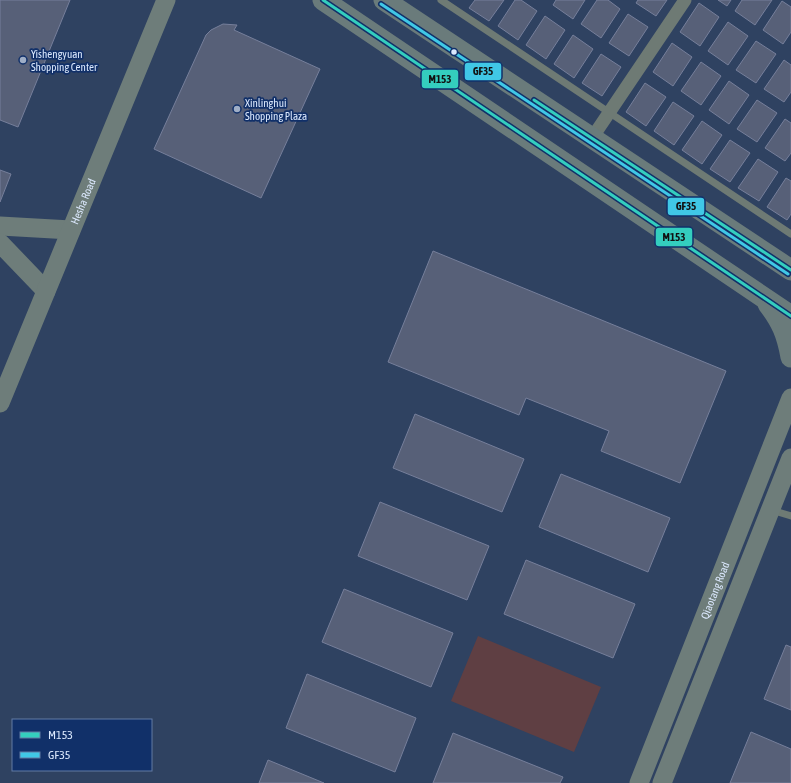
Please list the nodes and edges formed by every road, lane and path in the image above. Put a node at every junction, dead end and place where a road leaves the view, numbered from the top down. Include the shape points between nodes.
1 (166, 0) edge
2 (323, 0) edge
3 (384, 0) edge
4 (441, 0) edge
5 (685, 0) edge
6 (609, 113) junction
7 (592, 138) junction
8 (0, 226) edge
9 (71, 230) junction
10 (791, 234) edge
11 (0, 244) edge
12 (791, 270) edge
13 (46, 291) junction
14 (760, 294) junction
15 (791, 316) edge
16 (791, 357) edge
17 (791, 398) edge
18 (0, 403) edge
19 (791, 458) edge
20 (771, 510) junction
21 (791, 516) edge
22 (639, 783) edge
23 (662, 783) edge

1 - 9 street, Hesha Road
2 - 14 main road
3 - 7 main road
4 - 6 lane
5 - 6 street
6 - 7 street
6 - 10 lane
7 - 12 main road
8 - 9 street
9 - 13 street, Hesha Road
11 - 13 street
13 - 18 street, Hesha Road
14 - 15 main road
14 - 16 main road via 779,319
17 - 22 street, Qiaotang Road
19 - 20 street, Qiaotang Road
20 - 21 lane
20 - 23 street, Qiaotang Road

